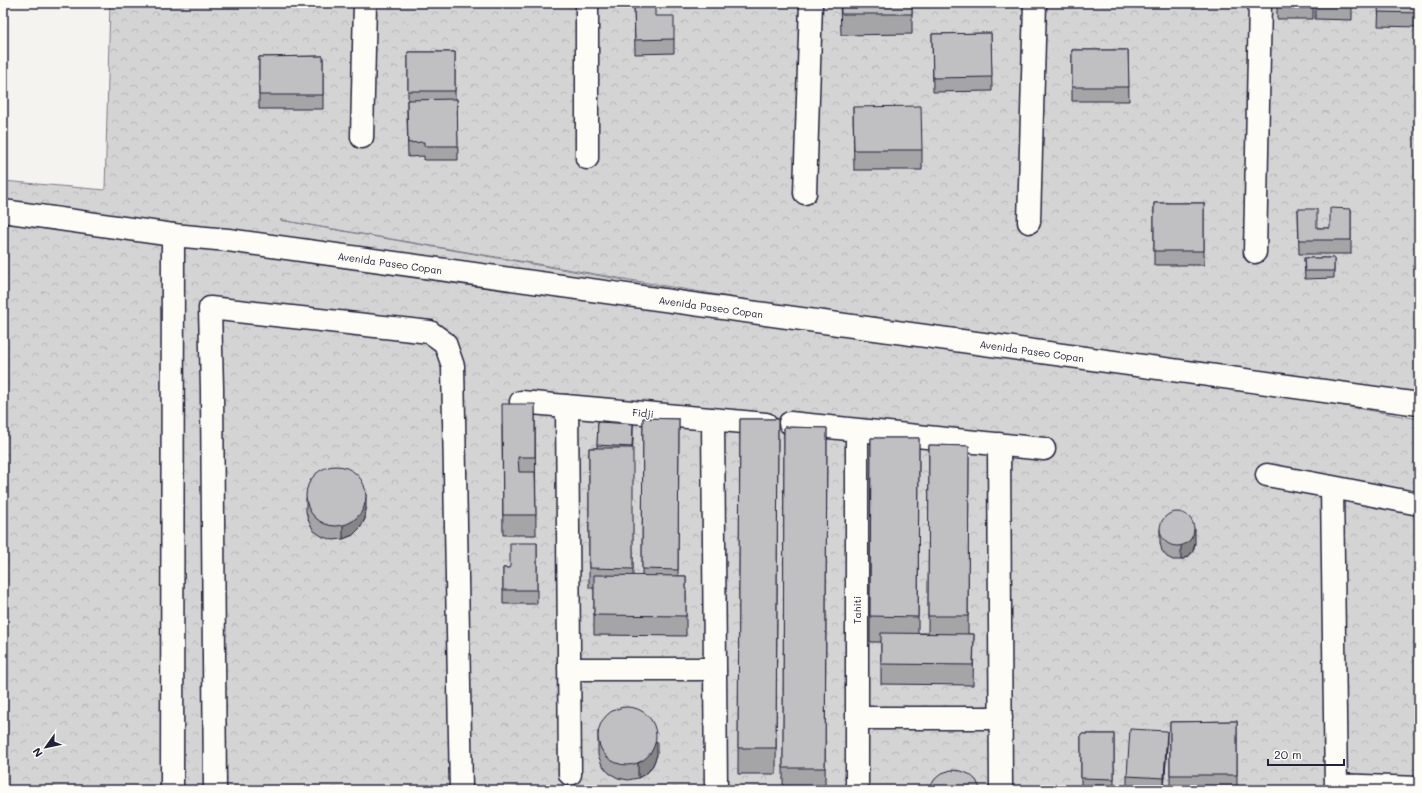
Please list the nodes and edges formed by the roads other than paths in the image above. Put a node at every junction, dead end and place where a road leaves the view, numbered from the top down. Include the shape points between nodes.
1 (365, 3) edge
2 (587, 3) edge
3 (811, 3) edge
4 (1035, 3) edge
5 (1260, 3) edge
6 (362, 138) dead end
7 (588, 158) dead end
8 (805, 193) dead end
9 (3, 211) edge
10 (1029, 222) dead end
11 (173, 235) junction
12 (1255, 252) dead end
13 (521, 402) edge
14 (1419, 404) edge
15 (567, 406) junction
16 (713, 418) junction
17 (790, 423) dead end
18 (766, 424) edge
19 (857, 431) junction
20 (999, 444) junction
21 (1044, 449) dead end
22 (1267, 475) dead end
23 (1332, 487) junction
24 (1419, 504) edge
25 (569, 669) junction
26 (715, 669) junction
27 (857, 718) junction
28 (1001, 718) junction
29 (570, 774) dead end
30 (1336, 787) edge
31 (1419, 788) edge
32 (172, 790) edge
33 (215, 790) edge
34 (461, 790) edge
35 (716, 790) edge
36 (857, 790) edge
37 (1001, 790) edge

1 - 6 street
2 - 7 street
3 - 8 street
4 - 10 street
5 - 12 street
9 - 11 street, Avenida Paseo Copan
11 - 14 street, Avenida Paseo Copan
11 - 32 street
13 - 15 street, Fidji
15 - 16 street, Fidji
15 - 25 street
16 - 18 street, Fidji
16 - 26 street
17 - 19 street
19 - 20 street
19 - 27 street, Tahiti
20 - 21 street
20 - 28 street
22 - 23 street
23 - 24 street
23 - 30 street
25 - 26 street
25 - 29 street
26 - 35 street
27 - 28 street
27 - 36 street, Tahiti
28 - 37 street
30 - 31 street
33 - 34 street via 210,308 430,332 445,342 453,366

